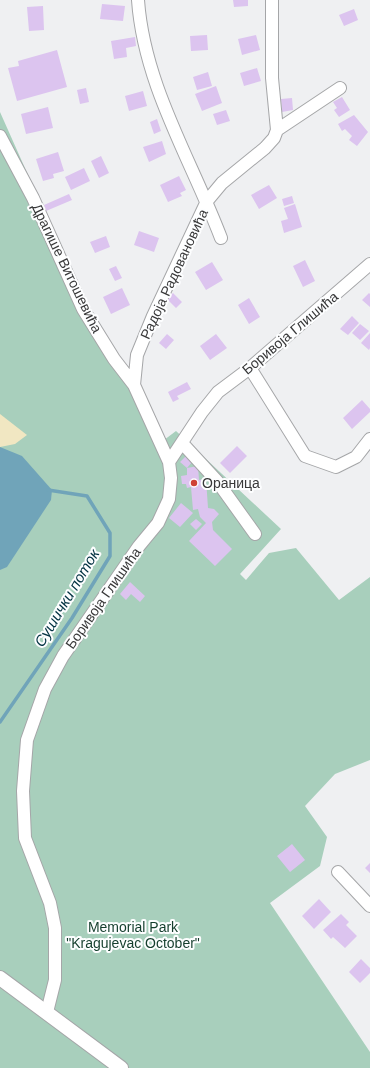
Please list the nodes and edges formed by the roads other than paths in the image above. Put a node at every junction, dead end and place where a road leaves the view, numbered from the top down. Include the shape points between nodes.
1 (138, 0) edge
2 (272, 0) edge
3 (340, 88) dead end
4 (277, 130) junction
5 (0, 136) edge
6 (207, 201) junction
7 (221, 238) dead end
8 (370, 264) edge
9 (250, 368) junction
10 (134, 385) junction
11 (370, 439) edge
12 (182, 443) junction
13 (168, 462) junction
14 (255, 534) dead end
15 (338, 872) dead end
16 (370, 906) edge
17 (0, 978) edge
18 (47, 1012) junction
19 (121, 1068) edge

1 - 6 street via 140,29 151,68 168,116
2 - 4 street via 272,78
3 - 4 street
4 - 6 street, Радоја Радовановића via 265,148 222,183
5 - 10 street, Драгише Витошевића via 33,198 84,309 114,359
6 - 7 street
6 - 10 street, Радоја Радовановића via 137,355
8 - 9 street, Боривоја Глишића
9 - 11 street via 305,456 336,467 356,457
9 - 12 street, Боривоја Глишића via 218,392
10 - 13 street, Драгише Витошевића
12 - 13 street, Боривоја Глишића
12 - 14 street via 217,481
13 - 18 street, Боривоја Глишића via 171,478 169,499 158,523 139,546 63,656 45,689 27,740 23,791 25,838 50,903 55,928 55,980
15 - 16 street
17 - 18 street
18 - 19 street

